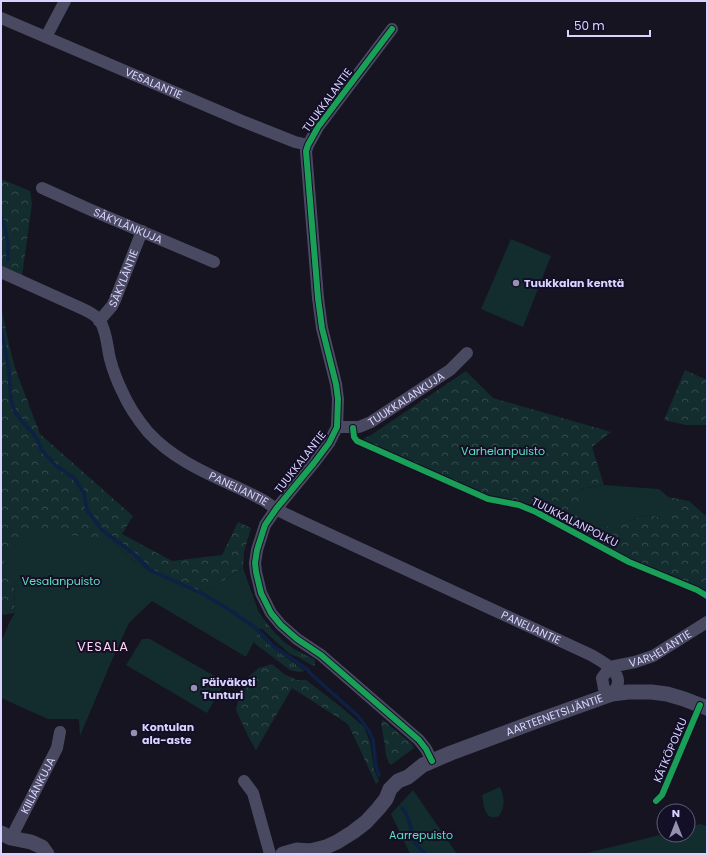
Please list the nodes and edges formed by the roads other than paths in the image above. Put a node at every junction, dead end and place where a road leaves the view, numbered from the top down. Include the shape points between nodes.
1 (65, 1) edge
2 (1, 18) edge
3 (392, 29) dead end
4 (46, 37) junction
5 (308, 145) junction
6 (42, 188) dead end
7 (142, 232) junction
8 (214, 262) dead end
9 (1, 272) edge
10 (99, 321) junction
11 (467, 353) dead end
12 (338, 427) junction
13 (276, 509) junction
14 (707, 622) edge
15 (610, 667) junction
16 (612, 694) junction
17 (707, 708) edge
18 (60, 732) dead end
19 (432, 761) junction
20 (244, 781) dead end
21 (6, 836) edge
22 (327, 850) edge
23 (308, 852) edge
24 (34, 854) edge
25 (47, 854) edge
26 (270, 854) edge
27 (283, 854) edge

1 - 4 street
2 - 4 street, VESALANTIE
3 - 5 street, TUUKKALANTIE via 318,126
4 - 5 street, VESALANTIE via 242,121
5 - 12 street, TUUKKALANTIE via 306,151 318,298 322,328 336,384
6 - 7 street, SÄKYLÄNKUJA
7 - 8 street, SÄKYLÄNKUJA
7 - 10 street, SÄKYLÄNTIE via 115,300
9 - 10 street via 90,312
10 - 13 street, PANELIANTIE via 122,391 134,414 148,431 180,459 264,500
11 - 12 street, TUUKKALANKUJA via 450,370 371,422 359,427
12 - 13 street, TUUKKALANTIE via 325,448
13 - 15 street, PANELIANTIE via 591,654
13 - 19 street, TUUKKALANTIE via 264,525 255,563 261,593 272,613 297,639 321,655 419,740
14 - 15 street, VARHELANTIE via 653,656
15 - 16 street via 602,678 604,688
16 - 17 street, AARTEENETSIJÄNTIE via 660,693 684,698
16 - 19 street, AARTEENETSIJÄNTIE
18 - 21 street, KIILIÄNKUJA via 57,748
19 - 22 street, AARTEENETSIJÄNTIE via 408,777 404,786 386,799 366,822
20 - 26 street via 253,793
21 - 24 street
21 - 25 street via 31,842 42,847
22 - 23 street, AARTEENETSIJÄNTIE
23 - 27 street, AARTEENETSIJÄNTIE via 297,850

